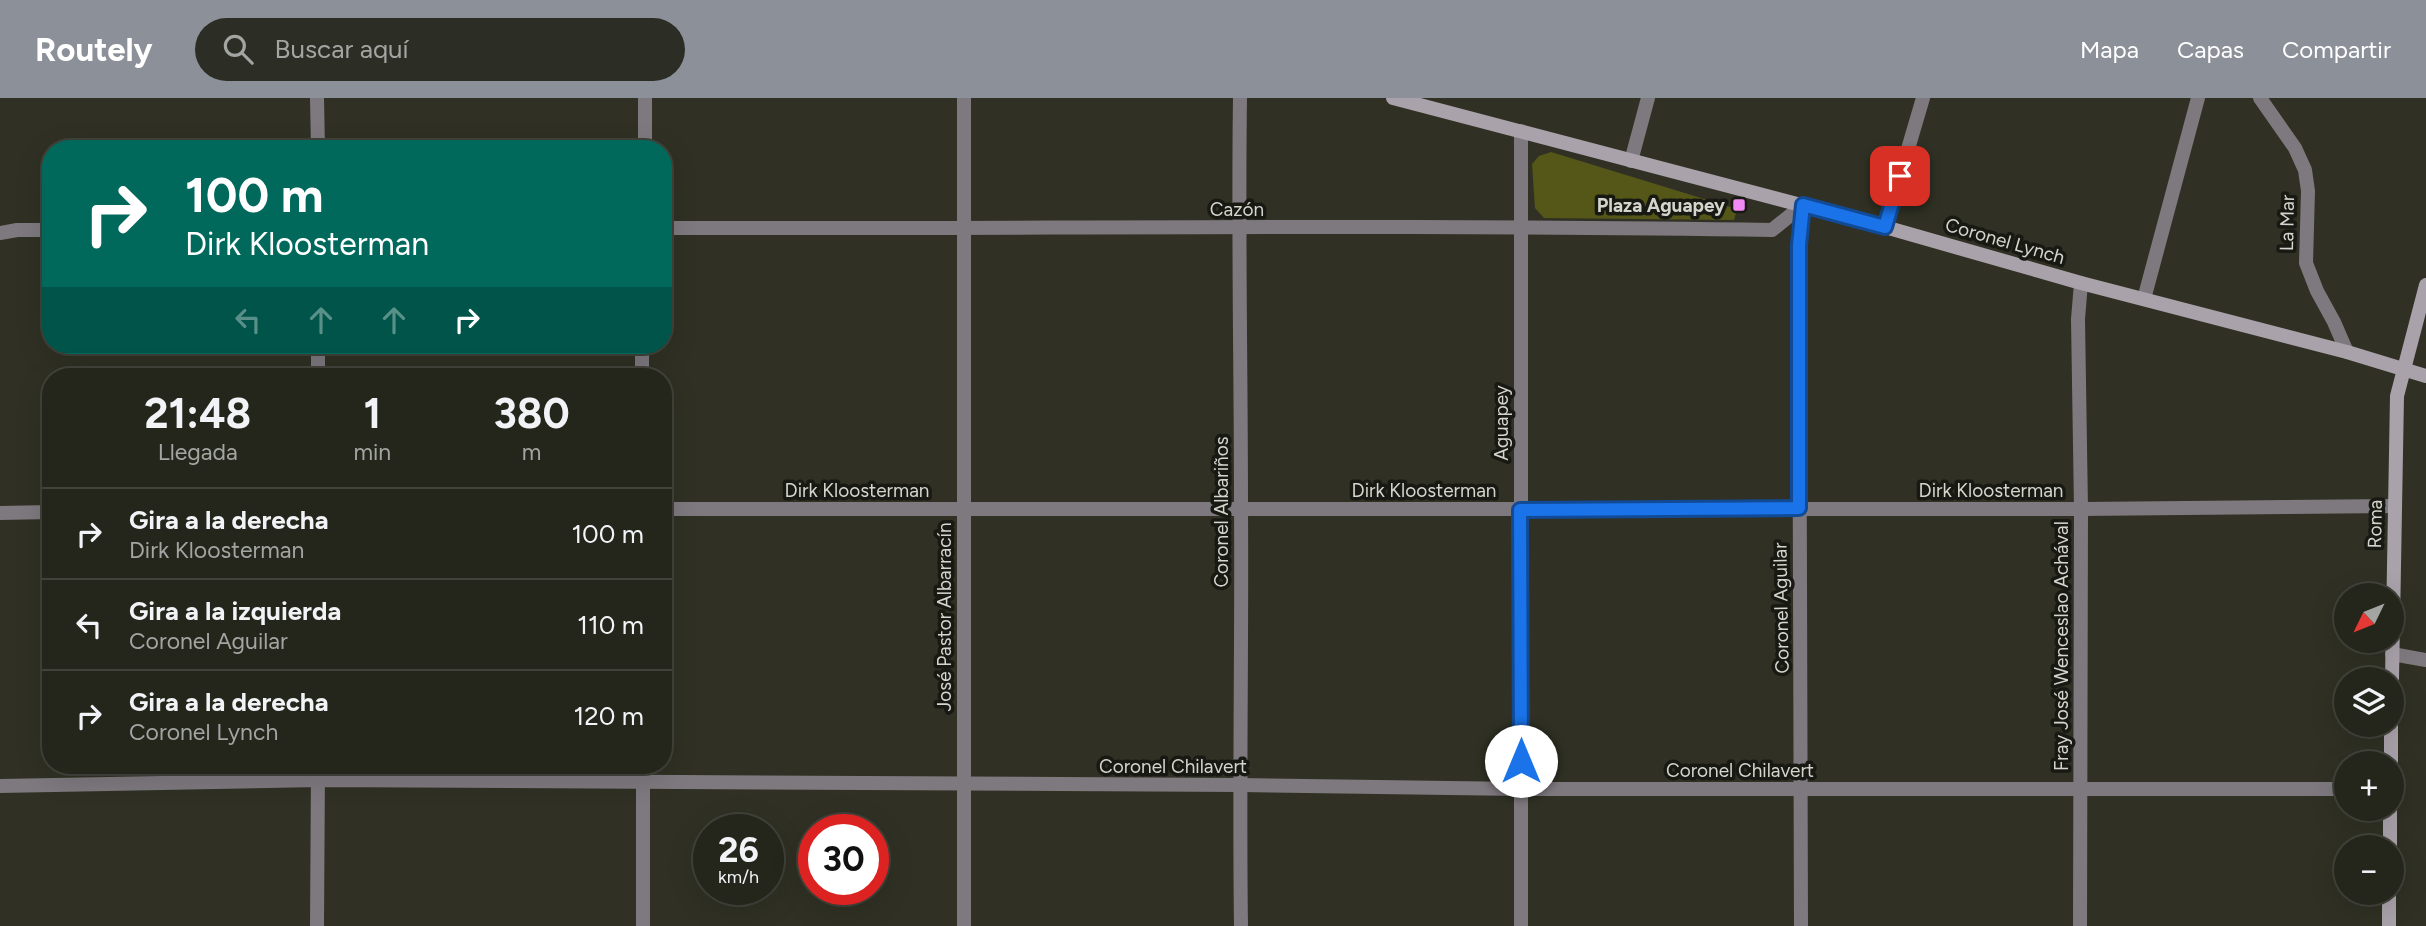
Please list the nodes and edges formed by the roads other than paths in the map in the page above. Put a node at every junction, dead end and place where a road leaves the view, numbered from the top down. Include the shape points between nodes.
1 (317, 98) edge
2 (645, 98) edge
3 (964, 98) edge
4 (1241, 98) edge
5 (1393, 98) edge
6 (1648, 98) edge
7 (1923, 98) edge
8 (2198, 98) edge
9 (2260, 98) edge
10 (1521, 131) junction
11 (318, 140) edge
12 (645, 140) edge
13 (1631, 160) junction
14 (1803, 205) junction
15 (1520, 226) junction
16 (1885, 227) junction
17 (672, 228) edge
18 (964, 229) junction
19 (1238, 229) junction
20 (42, 230) edge
21 (0, 233) edge
22 (2081, 283) junction
23 (2426, 285) edge
24 (2144, 299) junction
25 (2347, 352) junction
26 (2404, 370) junction
27 (2426, 376) edge
28 (2394, 506) junction
29 (1241, 508) junction
30 (1799, 508) junction
31 (672, 509) edge
32 (2081, 509) junction
33 (964, 510) junction
34 (1520, 510) junction
35 (42, 512) edge
36 (0, 513) edge
37 (2392, 654) junction
38 (2426, 660) edge
39 (2392, 667) edge
40 (318, 774) edge
41 (643, 774) edge
42 (318, 780) junction
43 (643, 781) junction
44 (963, 785) junction
45 (1239, 785) junction
46 (0, 786) edge
47 (2080, 788) junction
48 (1521, 789) junction
49 (1802, 789) junction
50 (2334, 789) edge
51 (2389, 905) edge
52 (317, 926) edge
53 (643, 926) edge
54 (964, 926) edge
55 (1241, 926) edge
56 (1521, 926) edge
57 (1801, 926) edge
58 (2080, 926) edge
59 (2389, 926) edge

1 - 11 street
2 - 12 street
3 - 18 street, José Pastor Albarracín
4 - 19 street, Coronel Albariños
5 - 10 street, Coronel Lynch
6 - 13 street
7 - 16 street
8 - 24 street
9 - 25 street, La Mar via 2305,170 2306,263
10 - 13 street, Coronel Lynch
10 - 15 street, Aguapey
13 - 14 street, Coronel Lynch
14 - 15 street, Cazón via 1772,230
14 - 16 street, Coronel Lynch
14 - 30 street, Coronel Aguilar
15 - 19 street, Cazón
15 - 34 street, Aguapey
16 - 22 street, Coronel Lynch
17 - 18 street, Cazón
18 - 19 street, Cazón
18 - 33 street, José Pastor Albarracín
19 - 29 street, Coronel Albariños
20 - 21 street
22 - 24 street, Coronel Lynch
22 - 32 street, Fray José Wenceslao Achával
23 - 26 street, Roma
24 - 25 street, Coronel Lynch
25 - 26 street, Coronel Lynch
26 - 27 street, Coronel Lynch
26 - 28 street, Roma via 2397,396
28 - 32 street, Dirk Kloosterman
28 - 37 street, Roma
29 - 33 street, Dirk Kloosterman
29 - 34 street, Dirk Kloosterman
29 - 45 street, Coronel Albariños
30 - 32 street, Dirk Kloosterman
30 - 34 street, Dirk Kloosterman
30 - 49 street, Coronel Aguilar
31 - 33 street, Dirk Kloosterman
32 - 47 street, Fray José Wenceslao Achával
33 - 44 street, José Pastor Albarracín
34 - 48 street, Aguapey
35 - 36 street
37 - 38 street
37 - 39 street, Roma
40 - 42 street
41 - 43 street
42 - 43 street, Coronel Chilavert
42 - 46 street, Coronel Chilavert
42 - 52 street
43 - 44 street, Coronel Chilavert
43 - 53 street
44 - 45 street, Coronel Chilavert
44 - 54 street, José Pastor Albarracín
45 - 48 street, Coronel Chilavert
45 - 55 street, Coronel Albariños
47 - 49 street, Coronel Chilavert
47 - 50 street, Coronel Chilavert
47 - 58 street, Fray José Wenceslao Achával
48 - 49 street, Coronel Chilavert
48 - 56 street, Aguapey
49 - 57 street, Coronel Aguilar
51 - 59 street

